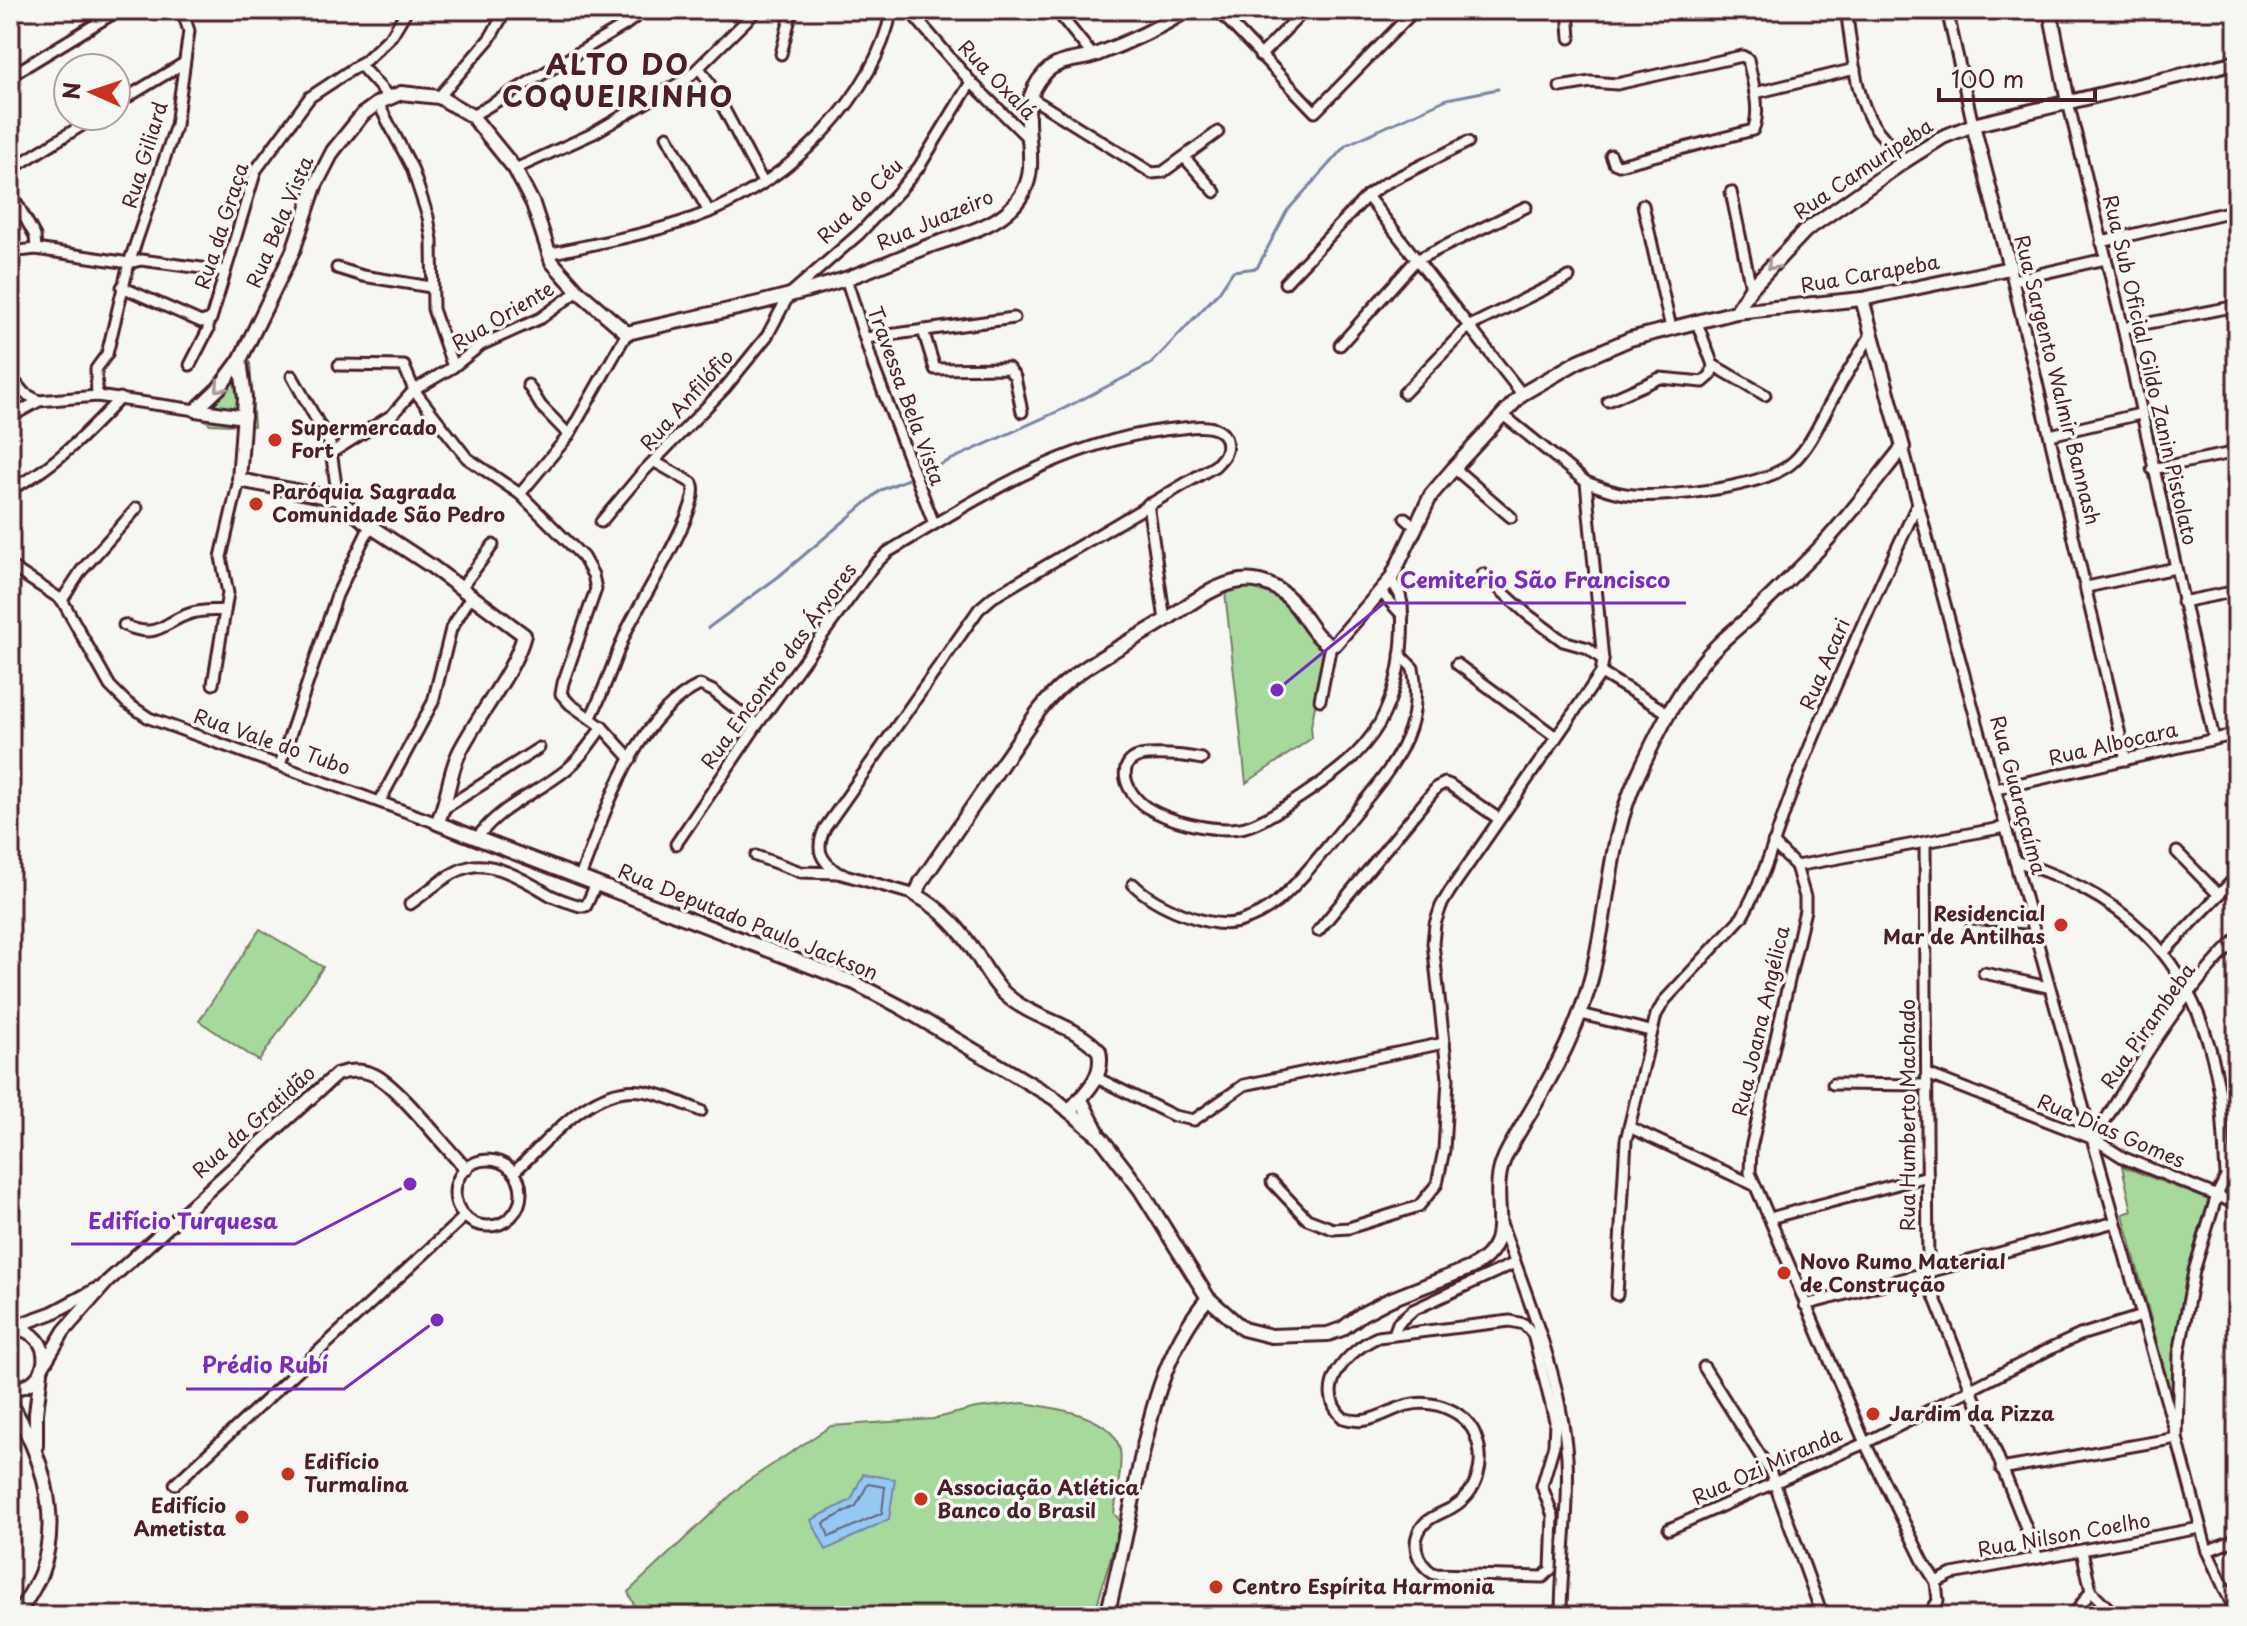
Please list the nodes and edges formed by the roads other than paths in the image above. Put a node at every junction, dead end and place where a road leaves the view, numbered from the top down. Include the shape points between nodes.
1 (119, 10) edge
2 (182, 10) edge
3 (407, 10) edge
4 (506, 10) edge
5 (618, 10) edge
6 (645, 10) edge
7 (757, 10) edge
8 (792, 10) edge
9 (892, 10) edge
10 (909, 10) edge
11 (1056, 10) edge
12 (1188, 10) edge
13 (1218, 10) edge
14 (1305, 10) edge
15 (1415, 10) edge
16 (1568, 10) edge
17 (1846, 10) edge
18 (1947, 10) edge
19 (2050, 10) edge
20 (625, 25) junction
21 (1570, 38) dead end
22 (781, 54) dead end
23 (1093, 56) junction
24 (1260, 56) junction
25 (2237, 62) edge
26 (184, 63) junction
27 (359, 64) junction
28 (700, 69) junction
29 (1855, 69) junction
30 (10, 76) edge
31 (971, 82) junction
32 (1560, 87) dead end
33 (1755, 93) junction
34 (132, 94) edge
35 (439, 97) junction
36 (1030, 97) junction
37 (384, 100) junction
38 (2068, 102) junction
39 (472, 116) junction
40 (1973, 125) junction
41 (71, 132) edge
42 (1218, 132) dead end
43 (667, 136) dead end
44 (1028, 138) junction
45 (1468, 142) dead end
46 (1611, 155) dead end
47 (1184, 157) junction
48 (1905, 161) junction
49 (515, 169) junction
50 (10, 170) edge
51 (763, 182) junction
52 (10, 191) edge
53 (1215, 192) dead end
54 (1731, 192) dead end
55 (1367, 196) junction
56 (1643, 205) dead end
57 (1526, 207) dead end
58 (2237, 210) edge
59 (709, 212) junction
60 (2101, 242) junction
61 (36, 249) junction
62 (10, 252) edge
63 (548, 254) junction
64 (2105, 259) junction
65 (1416, 260) junction
66 (129, 263) junction
67 (337, 268) dead end
68 (224, 271) junction
69 (2011, 274) junction
70 (1569, 277) dead end
71 (846, 278) junction
72 (1285, 283) dead end
73 (122, 287) junction
74 (431, 287) junction
75 (1751, 288) junction
76 (578, 291) junction
77 (789, 295) junction
78 (1862, 299) junction
79 (2237, 306) edge
80 (1736, 312) junction
81 (1014, 318) dead end
82 (204, 322) junction
83 (1697, 323) junction
84 (1468, 327) junction
85 (1671, 328) junction
86 (2123, 328) junction
87 (923, 330) junction
88 (627, 333) junction
89 (1871, 335) junction
90 (866, 338) junction
91 (1340, 345) dead end
92 (240, 360) junction
93 (190, 365) dead end
94 (339, 365) dead end
95 (1713, 365) junction
96 (453, 367) junction
97 (10, 376) edge
98 (292, 376) dead end
99 (528, 385) dead end
100 (414, 390) junction
101 (1404, 393) dead end
102 (1522, 394) junction
103 (1765, 395) dead end
104 (97, 396) junction
105 (120, 398) junction
106 (39, 401) junction
107 (1608, 401) dead end
108 (196, 410) junction
109 (1022, 412) dead end
110 (1502, 414) junction
111 (2140, 414) junction
112 (10, 417) edge
113 (244, 417) junction
114 (569, 435) junction
115 (2050, 435) junction
116 (1903, 447) junction
117 (2237, 452) edge
118 (331, 453) junction
119 (655, 462) junction
120 (1454, 468) junction
121 (2152, 469) junction
122 (239, 480) junction
123 (1586, 482) junction
124 (10, 489) edge
125 (520, 494) junction
126 (338, 499) junction
127 (1918, 503) junction
128 (1148, 504) junction
129 (137, 508) dead end
130 (1511, 517) dead end
131 (601, 522) dead end
132 (934, 524) junction
133 (370, 526) junction
134 (493, 545) dead end
135 (10, 566) edge
136 (2175, 568) junction
137 (1483, 574) dead end
138 (1391, 579) junction
139 (2087, 587) junction
140 (1380, 591) junction
141 (2237, 591) edge
142 (466, 592) junction
143 (62, 600) junction
144 (2182, 602) junction
145 (225, 610) junction
146 (1403, 616) junction
147 (1165, 620) junction
148 (124, 625) dead end
149 (1331, 645) junction
150 (1400, 655) junction
151 (1603, 660) junction
152 (1457, 664) dead end
153 (1601, 673) junction
154 (213, 684) dead end
155 (1320, 700) dead end
156 (1668, 713) junction
157 (591, 717) junction
158 (757, 725) junction
159 (602, 727) junction
160 (2237, 734) edge
161 (1556, 737) junction
162 (2214, 739) junction
163 (539, 748) dead end
164 (631, 759) junction
165 (1202, 759) dead end
166 (2126, 760) junction
167 (280, 765) junction
168 (1996, 789) junction
169 (380, 801) junction
170 (445, 808) junction
171 (1499, 819) junction
172 (437, 823) junction
173 (2006, 827) junction
174 (477, 838) junction
175 (1773, 843) junction
176 (1925, 843) junction
177 (676, 844) dead end
178 (2177, 852) dead end
179 (756, 856) dead end
180 (2015, 861) junction
181 (1796, 866) junction
182 (838, 873) junction
183 (2237, 876) edge
184 (580, 877) junction
185 (596, 884) junction
186 (1133, 884) dead end
187 (916, 895) junction
188 (2219, 895) junction
189 (410, 904) dead end
190 (1970, 930) dead end
191 (1318, 931) dead end
192 (2035, 936) junction
193 (2237, 939) edge
194 (2163, 953) junction
195 (1984, 973) dead end
196 (2048, 987) junction
197 (2188, 993) junction
198 (1581, 1014) junction
199 (1650, 1031) junction
200 (1444, 1043) junction
201 (1097, 1078) junction
202 (1927, 1080) junction
203 (1833, 1084) dead end
204 (1080, 1098) junction
205 (701, 1111) dead end
206 (1069, 1111) junction
207 (1629, 1127) junction
208 (1101, 1138) junction
209 (2094, 1139) junction
210 (2237, 1155) edge
211 (466, 1169) junction
212 (514, 1172) junction
213 (2226, 1174) junction
214 (1928, 1176) junction
215 (1272, 1182) dead end
216 (1754, 1185) junction
217 (2217, 1195) junction
218 (2237, 1204) edge
219 (465, 1216) junction
220 (1770, 1218) junction
221 (2115, 1222) junction
222 (1501, 1223) junction
223 (1515, 1263) junction
224 (1928, 1274) junction
225 (107, 1282) junction
226 (1617, 1295) dead end
227 (1208, 1298) junction
228 (1805, 1305) junction
229 (2142, 1316) junction
230 (10, 1328) edge
231 (1394, 1334) junction
232 (1704, 1367) dead end
233 (42, 1369) junction
234 (10, 1389) edge
235 (1972, 1390) junction
236 (10, 1403) edge
237 (2177, 1438) junction
238 (1865, 1443) junction
239 (37, 1457) junction
240 (2001, 1469) junction
241 (1775, 1483) junction
242 (175, 1484) dead end
243 (2200, 1528) junction
244 (1669, 1529) dead end
245 (2237, 1539) edge
246 (2082, 1551) junction
247 (2207, 1551) junction
248 (2038, 1558) junction
249 (1936, 1582) junction
250 (2091, 1591) junction
251 (1821, 1612) dead end
252 (2237, 1615) edge
253 (17, 1616) edge
254 (1107, 1616) edge
255 (1561, 1616) edge
256 (1928, 1616) edge
257 (2073, 1616) edge
258 (2116, 1616) edge

1 - 30 street
2 - 26 street, Rua Giliard via 189,31
3 - 27 street, Rua da Graça via 392,35
4 - 35 street via 490,38
5 - 20 street
6 - 20 street
7 - 28 street
8 - 22 street
9 - 51 street via 882,46 852,97 801,154
10 - 31 street, Rua Oxalá
11 - 23 street
12 - 23 main road
13 - 24 street
14 - 24 street
15 - 24 street via 1315,112
16 - 21 street
17 - 29 street
18 - 40 street, Rua Sargento Walmir Bannash
19 - 38 main road, Rua Sub Oficial Gildo Zanin Pistolato
20 - 39 street
23 - 36 main road via 1054,65
25 - 38 main road, Rua Camuripeba
26 - 34 street
26 - 66 street, Rua Giliard via 176,125
27 - 37 street
27 - 68 street, Rua da Graça via 310,97 256,170
28 - 49 street via 592,134
28 - 51 street
29 - 33 street
29 - 48 street via 1875,127
31 - 44 street, Rua Oxalá
31 - 77 street, Rua do Céu via 900,190
32 - 33 street via 1617,84 1742,56 1748,59
33 - 46 street via 1756,122 1749,133 1616,164
35 - 37 main road via 401,93
35 - 39 main road
36 - 44 main road, Rua Juazeiro
36 - 47 street via 1152,173 1163,172
37 - 74 street via 428,217
37 - 92 main road, Rua Bela Vista via 346,132 323,169 293,251
38 - 40 main road, Rua Camuripeba
38 - 60 street, Rua Sub Oficial Gildo Zanin Pistolato
39 - 49 main road
40 - 48 main road, Rua Camuripeba
40 - 69 main road, Rua Sargento Walmir Bannash
41 - 50 street
42 - 47 street
43 - 59 street
44 - 71 main road, Rua Juazeiro via 1032,157 1027,184 1004,214
45 - 55 street
47 - 53 street
48 -> 75 main road, Rua Camuripeba via 1805,231
49 - 63 main road via 533,204
51 - 59 street
52 - 61 street via 35,236
54 - 75 street
55 - 65 street
55 - 72 street
56 - 85 street
57 - 65 street
58 - 60 street
59 - 63 street
60 - 64 street, Rua Sub Oficial Gildo Zanin Pistolato
61 - 62 street
61 - 66 street
63 - 76 main road
64 - 69 street, Rua Carapeba
64 - 86 street, Rua Sub Oficial Gildo Zanin Pistolato
65 - 84 street
65 - 91 street
66 - 68 street
66 - 73 street, Rua Giliard
67 - 74 street
68 - 82 street, Rua da Graça
69 - 78 main road, Rua Carapeba
69 - 115 street, Rua Sargento Walmir Bannash
70 - 84 street
71 - 77 main road, Rua Juazeiro
71 - 90 street, Travessa Bela Vista
73 - 82 street
73 - 104 street, Rua Giliard via 107,354 96,369
74 - 96 street via 438,328
75 - 80 main road, Rua Camuripeba
76 - 88 main road
76 - 96 street, Rua Oriente via 541,318 481,345
77 - 88 main road, Rua Juazeiro
77 - 119 street, Rua Anfilófio via 770,341
78 - 80 main road, Rua Carapeba
78 - 89 main road, Rua Guaraçaíma
79 - 86 street
80 - 83 main road
81 - 87 street
82 - 93 street, Rua da Graça via 208,330
83 - 85 main road
83 - 95 street
84 - 101 street
84 - 102 street
85 - 102 main road via 1579,361
86 - 111 street, Rua Sub Oficial Gildo Zanin Pistolato
87 - 90 street
87 - 109 street via 935,369 1008,368
88 - 114 street
89 - 116 main road, Rua Guaraçaíma
89 - 123 street via 1811,438 1785,469 1715,489 1663,496 1629,495
90 - 132 street, Travessa Bela Vista
92 -> 108 main road, Rua Bela Vista
92 - 113 main road
94 - 100 street via 404,366
95 - 103 street
95 - 107 street via 1703,382 1660,378
96 - 100 street, Rua Oriente
97 - 106 street
98 - 118 street
99 - 114 street
100 - 118 street, Rua Oriente via 392,415
100 - 125 street via 467,458
102 - 110 main road
104 - 105 street
104 - 106 street
105 - 108 street
105 - 124 street via 60,457
106 - 112 street
108 - 113 main road
110 - 120 main road
110 - 123 street
111 - 115 street
111 - 121 street, Rua Sub Oficial Gildo Zanin Pistolato
113 - 122 main road
114 - 125 street
115 - 139 street, Rua Sargento Walmir Bannash
116 - 127 street, Rua Guaraçaíma
116 - 156 main road via 1815,552 1719,643
117 - 121 street
118 - 126 street
119 - 131 street, Rua Anfilófio
119 - 157 street via 692,483 695,493
120 - 130 street
120 - 138 main road via 1409,522
121 - 136 street, Rua Sub Oficial Gildo Zanin Pistolato
122 - 126 main road
122 - 145 street via 221,557 228,584
123 - 151 street
125 - 157 street via 583,557 593,575 596,589 561,690 570,704
126 - 133 main road
127 - 168 street, Rua Guaraçaíma
127 - 175 street, Rua Acari via 1847,655
128 - 132 street, Rua Encontro das Árvores via 1215,466 1227,449 1223,434 1200,426 1159,429 1065,454
128 - 147 street
128 - 182 street, Rua Encontro das Árvores via 979,609 825,828 820,854
129 - 143 street
132 - 158 street, Rua Encontro das Árvores via 879,559
133 - 142 main road
133 - 167 street via 337,595
134 - 142 street
135 - 143 street, Rua Vale do Tubo
136 - 139 street
136 - 144 street, Rua Sub Oficial Gildo Zanin Pistolato
137 - 151 street via 1563,641 1580,644
138 - 140 main road
138 - 146 street
139 - 166 street, Rua Sargento Walmir Bannash
140 - 146 street
140 - 149 main road
141 - 144 street
142 - 169 street via 433,702
142 - 170 main road via 524,635 461,749
143 - 167 street, Rua Vale do Tubo via 110,686 127,703 173,728
144 - 162 street, Rua Sub Oficial Gildo Zanin Pistolato
145 - 148 street via 193,613 154,631
145 - 154 street
146 - 150 street
147 - 149 main road via 1235,582 1264,582 1288,596
147 - 187 main road via 1078,673 1047,701
149 - 155 street
150 - 165 street via 1385,712 1366,743 1335,771 1254,824 1229,829 1173,818 1144,806 1125,780 1127,765 1141,756
150 - 186 street via 1413,668 1415,690 1402,746 1316,861 1275,904 1241,921 1219,924 1152,901
151 - 153 street
152 - 161 street
153 - 156 street
153 - 161 street
156 - 198 main road via 1628,799
157 - 159 street
158 - 164 street via 700,685 652,725
158 - 177 street, Rua Encontro das Árvores
159 - 164 street
159 - 174 street via 567,769 507,807
160 - 162 street, Rua Albocara
161 - 171 street
162 - 166 street, Rua Albocara
163 - 170 street
164 - 184 street
166 - 168 street, Rua Albocara
167 - 169 street, Rua Vale do Tubo
168 - 173 street, Rua Guaraçaíma
169 - 172 street, Rua Vale do Tubo
170 - 172 main road
171 - 191 street via 1450,785 1437,787
171 - 200 street via 1445,898 1435,924 1433,960
172 - 174 main road, Rua Vale do Tubo
173 - 176 street
173 - 180 street, Rua Guaraçaíma
174 - 184 main road, Rua Vale do Tubo
175 - 181 street
175 - 199 street, Rua Acari via 1742,917 1665,1000
176 - 181 street
176 - 202 street, Rua Humberto Machado
178 - 188 street
179 - 182 street via 801,872
180 - 192 street, Rua Guaraçaíma
180 - 194 street via 2059,875 2109,903 2140,925
181 - 216 street, Rua Joana Angélica via 1805,910 1751,1148
182 - 187 street
183 - 188 street
184 - 185 main road, Rua Deputado Paulo Jackson
185 - 189 street via 589,902 580,906 483,865 451,875
185 - 206 main road, Rua Deputado Paulo Jackson via 855,983 1035,1086
187 - 201 main road via 952,922 1004,994 1093,1044 1101,1060
188 - 194 street
190 - 192 street
192 - 196 street, Rua Guaraçaíma
193 - 197 street, Rua Pirambeba
194 - 197 street
195 - 196 street
196 - 209 street, Rua Guaraçaíma
197 - 209 street, Rua Pirambeba
197 - 213 street via 2214,1062
198 - 199 street
198 - 222 main road via 1562,1060 1504,1159 1498,1192
199 - 207 street, Rua Acari
200 - 201 street via 1244,1085 1194,1120 1174,1116
200 - 215 street via 1448,1079 1442,1167 1437,1184 1419,1206 1333,1229 1307,1219
201 - 204 main road
202 - 203 street
202 - 209 street, Rua Dias Gomes
202 - 214 street, Rua Humberto Machado
204 - 206 main road
204 - 208 main road, Rua Deputado Paulo Jackson
205 - 212 street via 643,1091 604,1095
206 - 208 main road, Rua Deputado Paulo Jackson
207 - 216 street
207 - 226 street, Rua Acari
208 - 227 main road, Rua Deputado Paulo Jackson via 1140,1189
209 - 217 street, Rua Dias Gomes via 2124,1158
209 - 221 street, Rua Guaraçaíma
210 - 213 street
211 - 212 street via 485,1160
211 - 219 street via 455,1193
211 - 225 street, Rua da Gratidão via 384,1081 366,1072 337,1074
212 - 219 street via 522,1193 514,1214 485,1226
213 - 217 street
214 - 220 street
214 - 224 street, Rua Humberto Machado
216 - 220 street
217 - 218 street, Rua Dias Gomes
217 - 237 street via 2185,1314
219 - 242 street
220 - 228 street
221 - 224 street
221 - 229 street, Rua Guaraçaíma
222 - 223 street
222 - 227 main road, Rua Deputado Paulo Jackson via 1495,1247 1480,1263 1389,1300 1328,1334 1257,1334 1243,1329
223 - 231 street via 1413,1310
223 - 255 street via 1563,1418 1567,1478
224 - 228 street
224 - 235 street, Rua Humberto Machado
225 - 230 street, Rua da Gratidão via 52,1313
225 - 233 street, Rua da Gratidão via 70,1323
227 - 254 main road via 1159,1385
228 - 238 street
229 - 235 street, Rua Ozi Miranda via 2080,1335
229 - 237 street, Rua Guaraçaíma
230 - 233 street via 26,1331 39,1342
231 - 231 street via 1364,1343 1337,1371 1330,1393 1336,1411 1363,1422 1409,1405 1438,1406 1466,1420 1480,1449 1477,1481 1469,1494 1431,1518 1418,1533 1419,1560 1444,1576 1546,1576 1551,1569 1553,1516 1542,1486 1555,1421 1533,1334 1524,1324 1510,1321
232 - 241 street
233 - 234 street via 29,1385
233 - 239 main road, Rua da Gratidão
235 - 238 street, Rua Ozi Miranda
235 - 240 street, Rua Humberto Machado
236 - 239 main road, Rua da Gratidão
237 - 240 street
237 - 243 street
238 - 241 street, Rua Ozi Miranda
238 - 249 street
239 - 253 main road, Rua da Gratidão via 49,1506 49,1541 40,1576
240 - 248 street, Rua Humberto Machado
241 - 244 street, Rua Ozi Miranda
241 - 251 street
243 - 246 street, Rua Nilson Coelho
243 - 247 street
245 - 247 street
246 - 248 street, Rua Nilson Coelho
246 - 250 street
247 - 252 street
248 - 249 street, Rua Nilson Coelho via 1952,1574
249 - 256 street via 1938,1601
250 - 257 street
250 - 258 street

